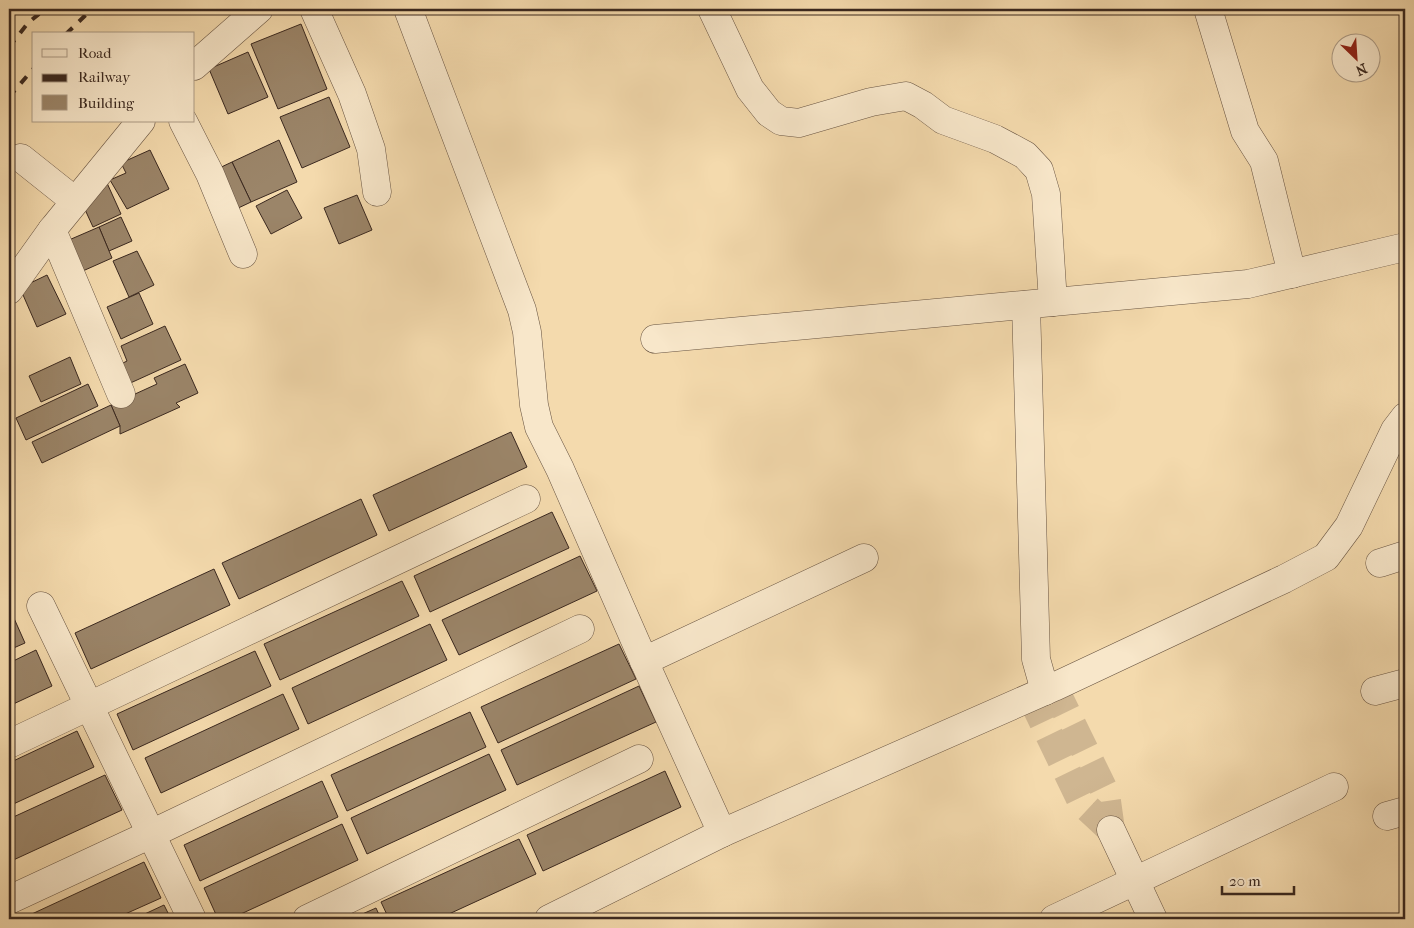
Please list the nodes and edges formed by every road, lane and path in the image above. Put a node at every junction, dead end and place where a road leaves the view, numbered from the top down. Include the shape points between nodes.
1 (259, 9) edge
2 (314, 9) edge
3 (408, 9) edge
4 (712, 9) edge
5 (1208, 9) edge
6 (195, 65) edge
7 (140, 122) edge
8 (184, 122) edge
9 (21, 158) dead end
10 (377, 192) dead end
11 (75, 201) junction
12 (52, 230) junction
13 (1405, 247) edge
14 (243, 254) dead end
15 (1292, 274) junction
16 (9, 290) edge
17 (1053, 302) junction
18 (1026, 305) junction
19 (655, 338) dead end
20 (121, 394) dead end
21 (1405, 417) edge
22 (526, 500) dead end
23 (864, 558) dead end
24 (41, 606) dead end
25 (580, 629) dead end
26 (644, 661) junction
27 (1405, 683) edge
28 (1045, 691) junction
29 (1376, 691) dead end
30 (89, 706) junction
31 (9, 744) edge
32 (639, 759) dead end
33 (1334, 787) dead end
34 (1111, 830) dead end
35 (722, 833) junction
36 (151, 834) junction
37 (1135, 881) junction
38 (9, 900) edge
39 (192, 919) edge
40 (307, 919) edge
41 (549, 919) edge
42 (1054, 919) edge
43 (1153, 919) edge

1 - 6 street
2 - 10 street via 352,94 371,148
3 - 26 street via 522,310 539,427
4 - 17 street via 750,89 769,113 781,121 800,123 870,102 906,96 943,120 995,139 1025,155 1039,170 1046,194
5 - 15 street via 1244,131 1264,161
7 - 11 street
8 - 14 street via 210,174
9 - 11 street
11 - 12 street
12 - 16 street
12 - 20 street
13 - 15 street
15 - 17 street via 1248,284
17 - 18 street
18 - 19 street
18 - 28 street via 1036,658
21 - 28 street via 1395,430 1349,526 1326,557
22 - 30 street
23 - 26 street
24 - 30 street
25 - 36 street
26 - 35 street
27 - 29 street
28 - 35 street
30 - 31 street
30 - 36 street
32 - 40 street
33 - 37 street
34 - 37 street
35 - 41 street
36 - 38 street
36 - 39 street
37 - 42 street
37 - 43 street

